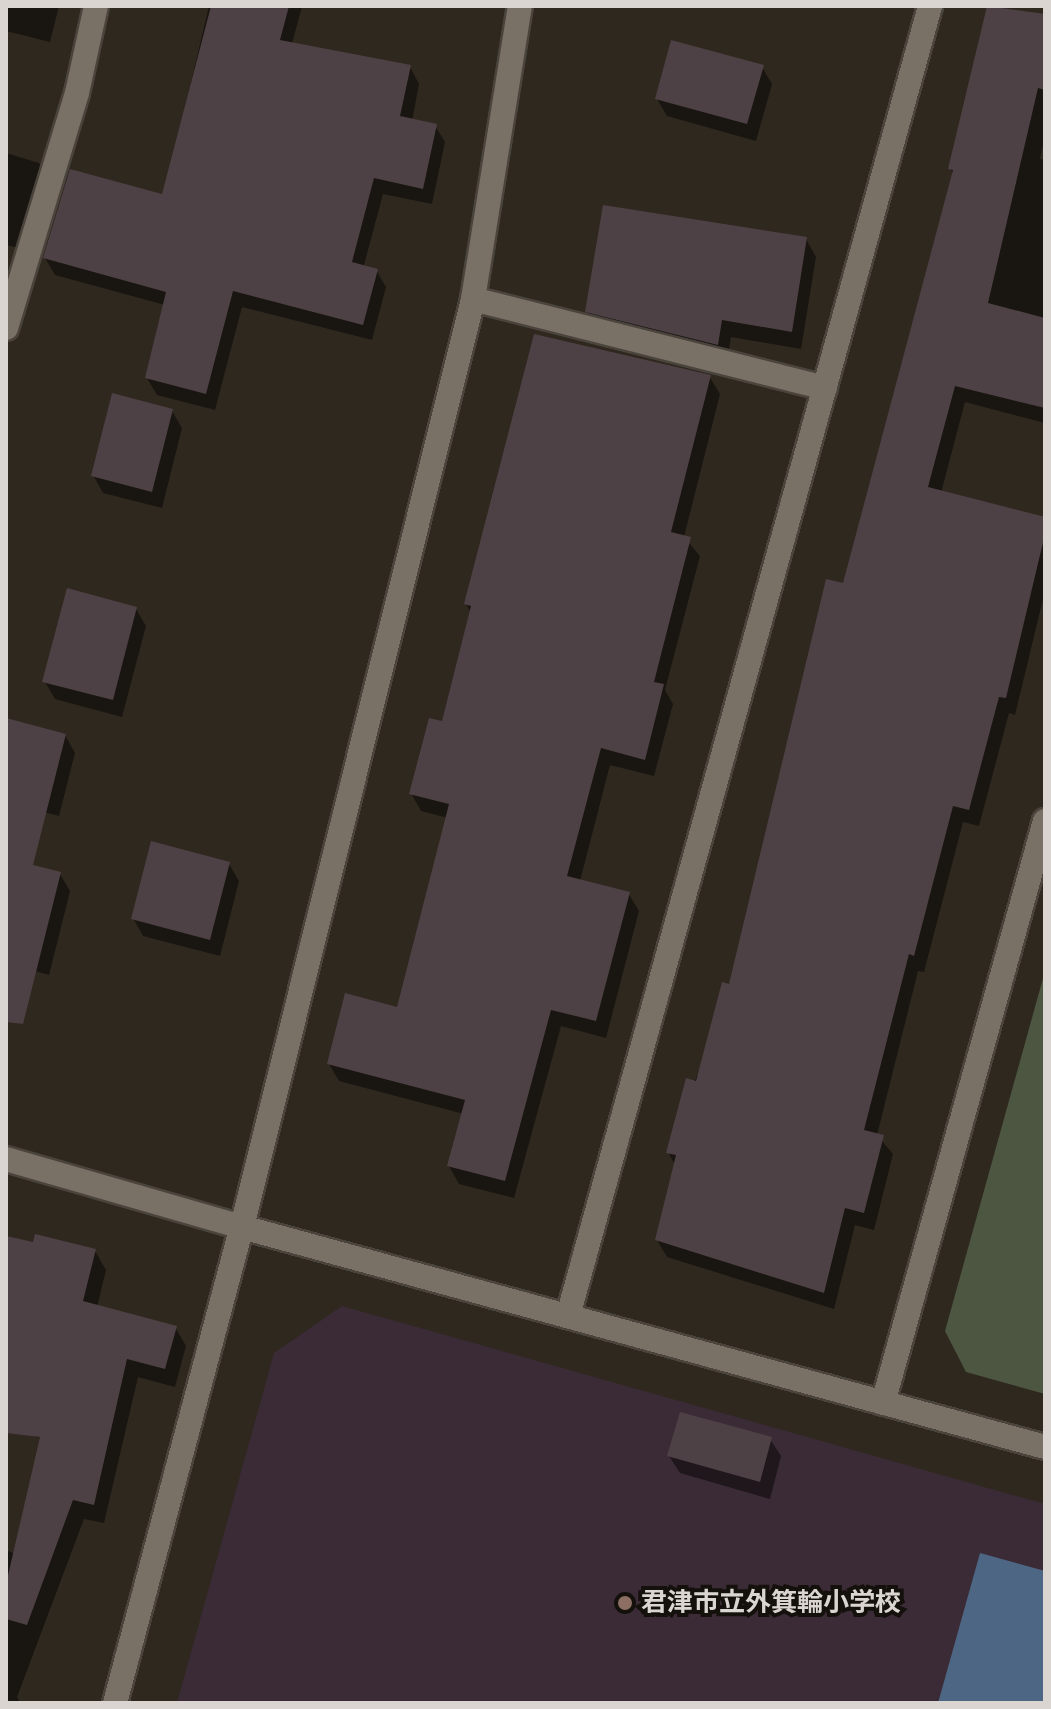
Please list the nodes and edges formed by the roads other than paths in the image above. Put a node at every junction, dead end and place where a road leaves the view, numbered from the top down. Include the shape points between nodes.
1 (96, 6) edge
2 (520, 6) edge
3 (930, 6) edge
4 (473, 299) junction
5 (6, 328) edge
6 (825, 388) junction
7 (1045, 821) edge
8 (6, 1159) edge
9 (242, 1227) junction
10 (568, 1316) junction
11 (883, 1403) junction
12 (1045, 1447) edge
13 (115, 1703) edge

1 - 5 street via 77,93
2 - 4 street
3 - 6 street
4 - 6 street
4 - 9 street
6 - 10 street
7 - 11 street
8 - 9 street
9 - 10 street
9 - 13 street
10 - 11 street
11 - 12 street

